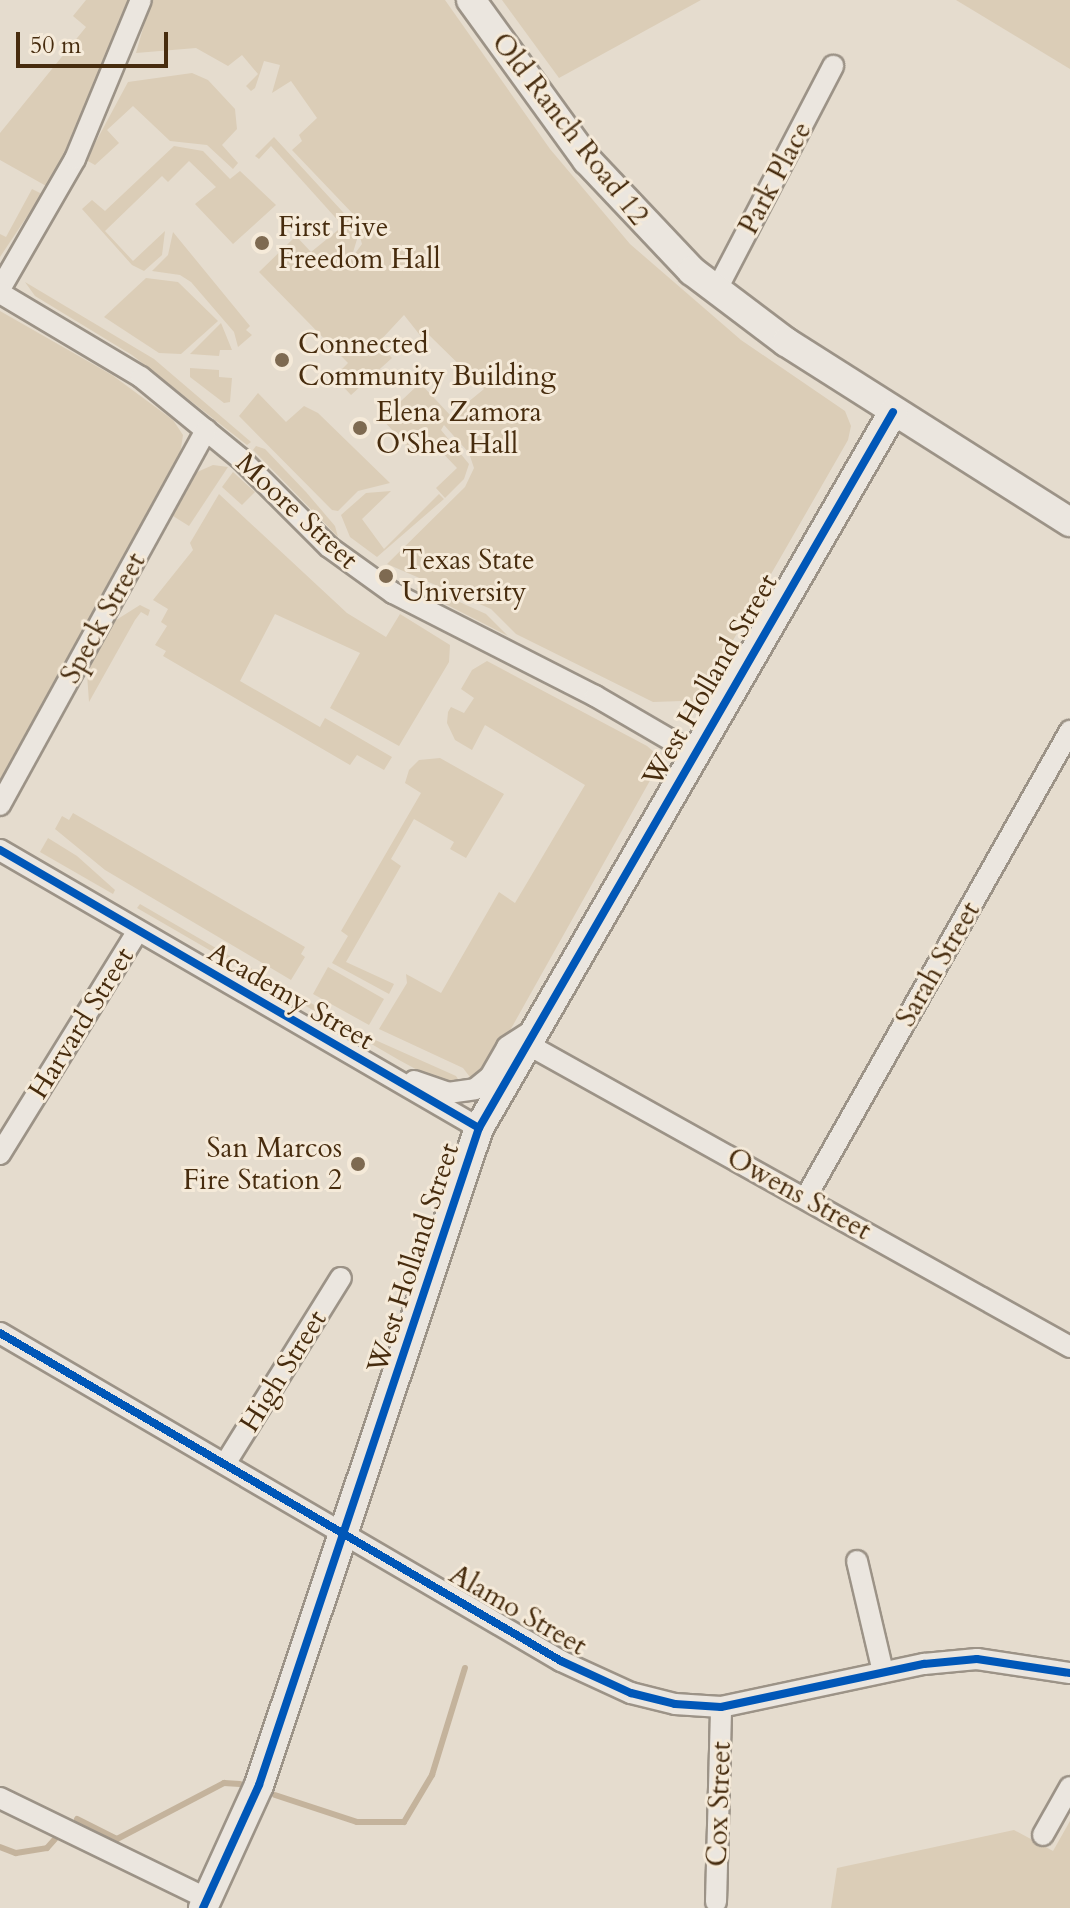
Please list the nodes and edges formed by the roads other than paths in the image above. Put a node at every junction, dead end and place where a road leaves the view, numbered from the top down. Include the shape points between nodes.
1 (141, 0) edge
2 (471, 0) edge
3 (833, 66) dead end
4 (0, 291) edge
5 (716, 291) junction
6 (893, 412) junction
7 (206, 430) junction
8 (1070, 522) edge
9 (1070, 731) edge
10 (693, 753) junction
11 (0, 805) edge
12 (0, 850) edge
13 (137, 932) junction
14 (531, 1037) junction
15 (399, 1084) junction
16 (479, 1128) junction
17 (0, 1154) edge
18 (806, 1197) junction
19 (341, 1278) dead end
20 (0, 1333) edge
21 (1070, 1347) edge
22 (225, 1464) junction
23 (344, 1536) junction
24 (857, 1561) dead end
25 (883, 1672) junction
26 (1070, 1673) edge
27 (721, 1707) junction
28 (1070, 1787) edge
29 (0, 1798) edge
30 (1043, 1835) dead end
31 (716, 1902) dead end
32 (206, 1903) edge

1 - 4 street via 75,159
2 - 5 street, Old Ranch Road 12 via 608,185
3 - 5 street, Park Place
4 - 7 street, Moore Street via 98,348
5 - 6 street, Old Ranch Road 12
6 - 8 street, Old Ranch Road 12
6 - 10 street, West Holland Street
7 - 10 street, Moore Street via 329,547 380,584
7 - 11 street, Speck Street
9 - 18 street, Sarah Street
10 - 14 street, West Holland Street
12 - 13 street, Academy Street
13 - 15 street, Academy Street
13 - 17 street, Harvard Street
14 - 15 street via 507,1047 490,1077 475,1089 448,1093 419,1081
14 - 16 street, West Holland Street
14 - 18 street, Owens Street
15 - 16 street, Academy Street
16 - 23 street, West Holland Street
18 - 21 street, Owens Street
19 - 22 street, High Street
20 - 22 street, Alamo Street
22 - 23 street, Alamo Street
23 - 27 street, Alamo Street via 606,1685 675,1704
23 - 32 street, West Holland Street via 259,1785
24 - 25 street
25 - 26 street, Alamo Street via 977,1659
25 - 27 street, Alamo Street
27 - 31 street, Cox Street
28 - 30 street
29 - 32 street

